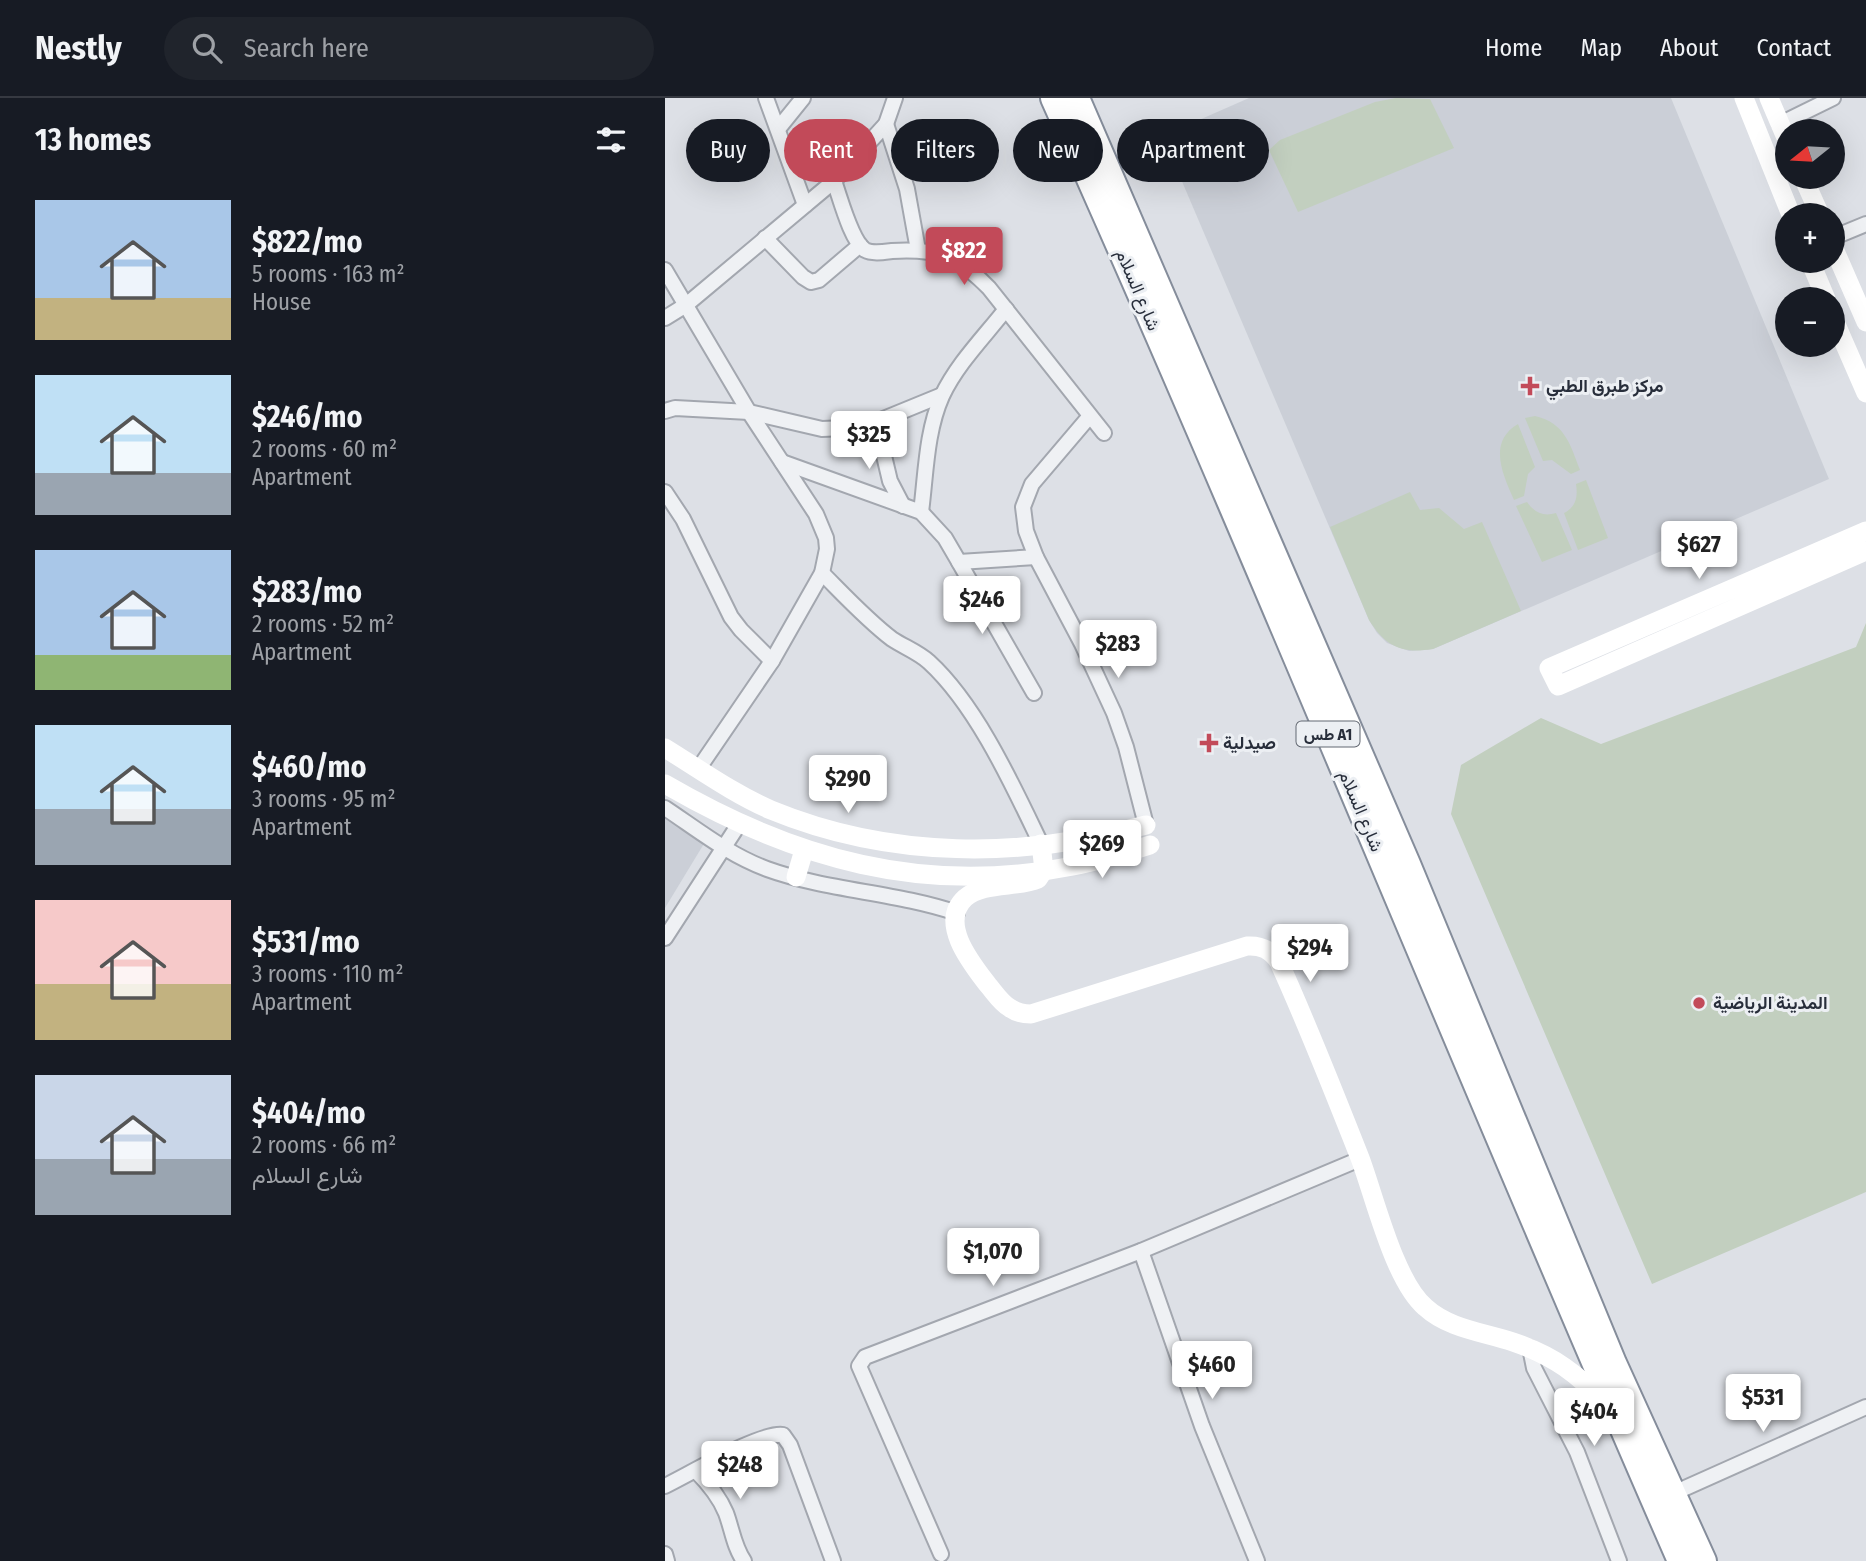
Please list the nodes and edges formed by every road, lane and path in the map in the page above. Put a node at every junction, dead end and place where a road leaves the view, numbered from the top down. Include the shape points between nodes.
1 (766, 98) edge
2 (803, 98) edge
3 (895, 98) edge
4 (1053, 98) edge
5 (1077, 98) edge
6 (1744, 98) edge
7 (1769, 98) edge
8 (1833, 98) edge
9 (1778, 119) edge
10 (1802, 119) edge
11 (885, 124) junction
12 (778, 129) junction
13 (877, 133) edge
14 (833, 182) edge
15 (834, 182) edge
16 (1786, 203) edge
17 (805, 205) junction
18 (1866, 224) edge
19 (1845, 233) edge
20 (765, 238) junction
21 (860, 245) junction
22 (918, 250) junction
23 (665, 270) edge
24 (1845, 271) edge
25 (685, 305) junction
26 (1006, 309) junction
27 (1864, 311) edge
28 (665, 317) edge
29 (1845, 345) edge
30 (1866, 393) edge
31 (942, 395) junction
32 (665, 411) edge
33 (749, 412) junction
34 (1089, 417) junction
35 (876, 422) junction
36 (1104, 433) dead end
37 (782, 462) junction
38 (665, 492) edge
39 (903, 506) junction
40 (921, 512) junction
41 (1866, 530) edge
42 (1866, 551) edge
43 (1036, 557) junction
44 (959, 562) junction
45 (822, 573) junction
46 (772, 661) junction
47 (1034, 693) dead end
48 (665, 748) edge
49 (699, 768) junction
50 (665, 784) edge
51 (665, 808) edge
52 (739, 824) junction
53 (1146, 825) joint
54 (1041, 845) junction
55 (1150, 845) dead end
56 (725, 849) junction
57 (804, 850) junction
58 (1044, 870) junction
59 (796, 877) junction
60 (957, 912) junction
61 (665, 938) edge
62 (1360, 1159) junction
63 (1141, 1251) junction
64 (1530, 1348) junction
65 (1606, 1368) junction
66 (1866, 1407) edge
67 (1614, 1412) junction
68 (697, 1471) junction
69 (665, 1486) edge
70 (1674, 1493) junction
71 (665, 1554) edge
72 (941, 1554) dead end
73 (667, 1561) edge
74 (744, 1561) edge
75 (833, 1561) edge
76 (1257, 1561) edge
77 (1619, 1561) edge
78 (1680, 1561) edge
79 (1704, 1561) edge

1 - 12 street
2 - 12 street
3 - 11 street
4 - 65 highway, شارع السلام / طس A1
5 - 65 highway, شارع السلام / طس A1 via 1408,864
6 - 16 main road
7 - 9 main road
8 - 10 street
11 - 13 street
11 - 22 street via 907,189
12 - 17 street
14 - 17 street
15 - 21 street
17 - 20 street
18 - 19 street
20 - 21 street via 811,282
20 - 25 street
21 - 22 street via 873,252
22 - 26 street via 949,256 972,270
23 - 25 street
24 - 27 main road
25 - 28 street
25 - 33 street
26 - 31 street
26 - 34 street
29 - 30 main road
31 - 35 street
31 - 40 street via 930,437
32 - 33 street
33 - 35 street via 822,429
33 - 37 street
34 - 36 street
34 - 43 street via 1025,495 1023,519
35 - 39 street via 890,481
37 - 39 street
37 - 45 street via 823,526 827,550
38 - 46 street via 731,617
39 - 40 street
40 - 44 street
41 - 42 main road via 1549,667 1558,686
43 - 44 street
43 - 53 street via 1114,713
44 - 47 street
45 - 46 street
45 - 54 street via 877,626 941,675 998,760
46 - 49 street
48 - 49 main road
49 - 54 main road via 768,809 848,836 954,850
50 - 52 main road
51 - 56 street
52 - 56 street
52 - 57 main road
53 - 54 main road
54 - 58 main road
55 - 58 main road via 1085,864
56 - 59 street
56 - 61 street
57 - 58 main road via 897,872 983,876
57 - 59 main road
58 - 60 main road via 1034,881 974,892
59 - 60 street
60 - 62 main road via 957,934 971,962 1006,1006 1024,1014 1241,947 1266,949 1279,962
62 - 63 street
62 - 64 main road via 1398,1267 1417,1300 1453,1324
63 - 72 street via 860,1362
63 - 76 street via 1202,1426
64 - 67 main road via 1573,1371
64 - 77 street via 1534,1368 1577,1452
65 - 67 highway, طس A1
65 - 70 highway, طس A1
66 - 70 street
67 - 78 highway, طس A1
68 - 69 street
68 - 74 street via 722,1503
68 - 75 street via 769,1436 786,1436
70 - 79 highway, طس A1
71 - 73 street

